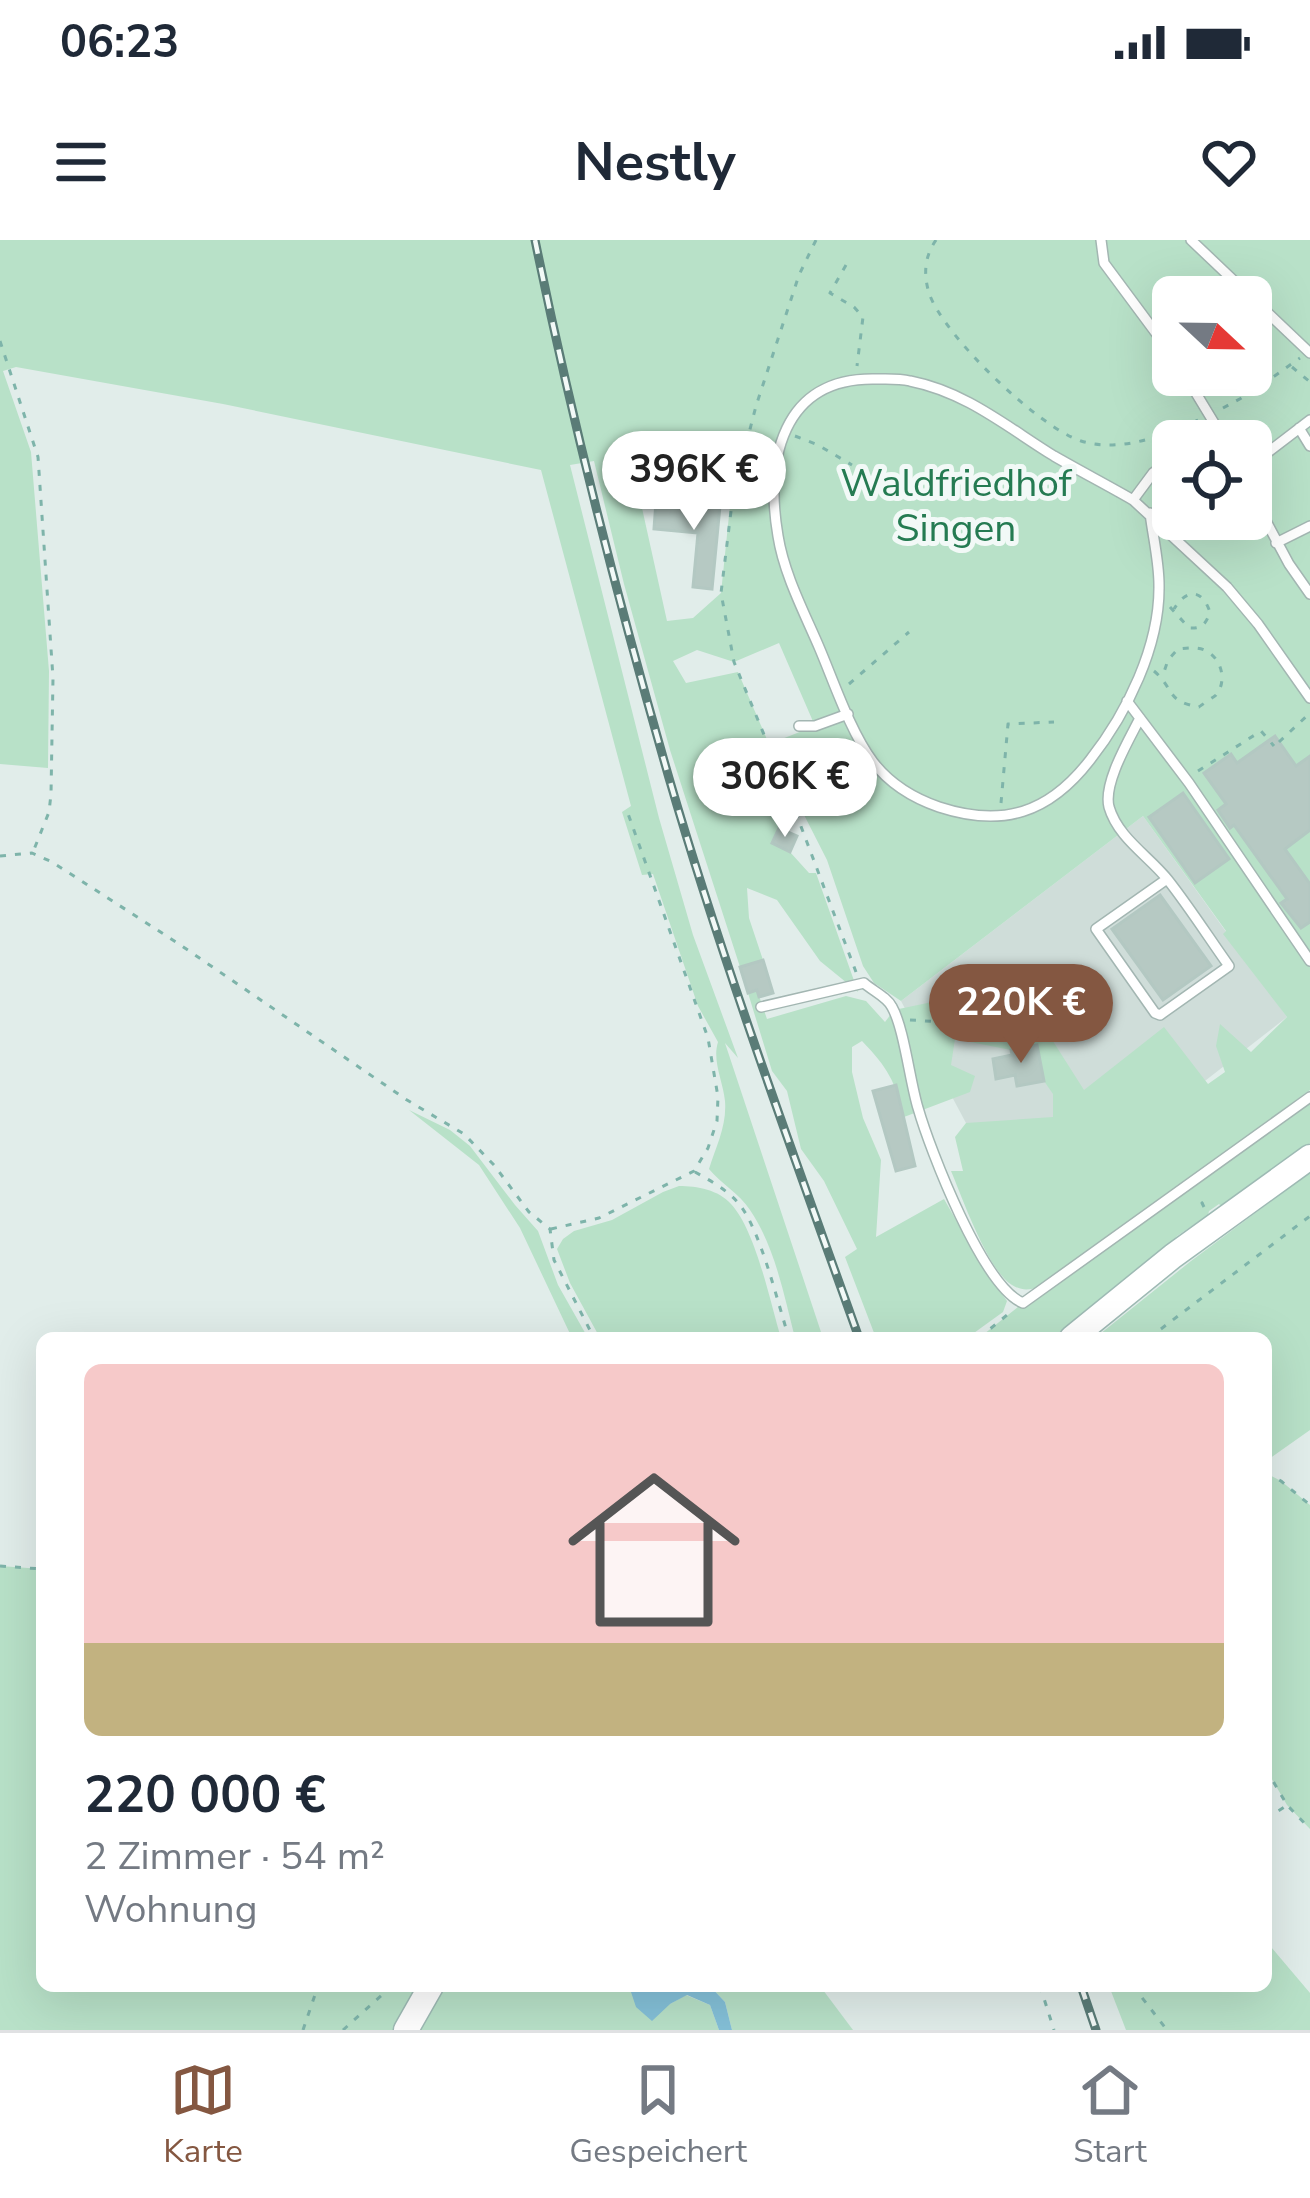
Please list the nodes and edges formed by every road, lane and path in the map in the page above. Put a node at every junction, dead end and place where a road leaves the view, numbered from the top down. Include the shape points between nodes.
1 (816, 240) edge
2 (936, 240) edge
3 (1101, 240) edge
4 (1190, 240) edge
5 (846, 265) dead end
6 (1229, 276) edge
7 (1272, 317) edge
8 (1152, 328) edge
9 (0, 341) edge
10 (1309, 352) edge
11 (1291, 366) junction
12 (855, 380) junction
13 (1310, 382) edge
14 (1198, 396) edge
15 (1210, 415) junction
16 (1213, 420) edge
17 (1310, 420) edge
18 (1299, 428) junction
19 (783, 434) junction
20 (1310, 446) edge
21 (1272, 449) edge
22 (630, 460) dead end
23 (852, 465) dead end
24 (1152, 476) edge
25 (733, 495) junction
26 (1133, 500) junction
27 (1150, 513) junction
28 (1310, 526) edge
29 (1272, 534) edge
30 (1276, 542) junction
31 (1310, 594) edge
32 (1158, 601) junction
33 (1174, 609) junction
34 (909, 632) dead end
35 (1143, 662) junction
36 (1162, 678) junction
37 (839, 694) junction
38 (1310, 698) edge
39 (1126, 701) junction
40 (1310, 713) edge
41 (848, 714) junction
42 (1140, 718) junction
43 (1054, 722) dead end
44 (799, 726) dead end
45 (1186, 779) junction
46 (626, 808) dead end
47 (1000, 817) junction
48 (32, 854) junction
49 (0, 856) edge
50 (1167, 879) junction
51 (1310, 961) edge
52 (864, 983) junction
53 (761, 1007) dead end
54 (897, 1020) junction
55 (995, 1025) dead end
56 (1310, 1097) edge
57 (1310, 1157) edge
58 (694, 1171) junction
59 (1310, 1216) edge
60 (550, 1229) junction
61 (1023, 1303) junction
62 (591, 1332) edge
63 (787, 1332) edge
64 (987, 1332) edge
65 (1079, 1332) edge
66 (1157, 1332) edge
67 (1272, 1477) edge
68 (1310, 1505) edge
69 (0, 1566) edge
70 (36, 1569) edge
71 (1272, 1779) edge
72 (1287, 1805) junction
73 (1272, 1815) edge
74 (1310, 1829) edge
75 (316, 1992) edge
76 (385, 1992) edge
77 (428, 1992) edge
78 (1042, 1992) edge
79 (1137, 1992) edge
80 (303, 2030) edge
81 (343, 2030) edge
82 (406, 2030) edge
83 (1054, 2030) edge
84 (1167, 2030) edge

1 - 25 path
2 - 15 path via 926,262 933,303 1036,416 1103,445 1149,439
3 - 8 lane via 1104,263
4 - 6 lane
5 - 12 path via 830,293 862,317
7 - 10 lane
9 - 48 path via 38,457 53,678 49,812
10 - 11 path
11 - 13 path
11 - 15 path
12 - 19 lane via 816,391
12 - 26 lane via 938,388
14 - 15 lane
15 - 16 lane
17 - 18 lane
18 - 20 lane
18 - 21 lane
19 - 23 path
19 - 37 lane via 774,492 778,538
22 - 25 path
24 - 26 lane
25 - 52 path via 721,593 734,662
26 - 27 lane
27 - 32 lane
27 - 38 lane via 1227,587
28 - 30 lane
29 - 30 lane
30 - 31 lane
32 - 33 path
32 - 35 lane
33 - 33 path via 1189,628 1206,623 1210,612 1199,595
34 - 37 path
35 - 36 path
35 - 39 lane
36 - 36 path via 1182,704 1199,706 1222,681 1210,652 1193,647 1178,649
37 - 41 lane
39 - 42 lane
39 - 47 lane via 1074,781 1035,808
40 - 45 path via 1277,744 1261,731
41 - 44 lane
41 - 47 lane via 872,760 899,788 960,814
42 - 45 lane
42 - 50 lane via 1108,805
43 - 47 path via 1008,724
45 - 51 lane
46 - 58 path via 708,1038 717,1121
48 - 49 path
48 - 60 path via 464,1134
50 - 50 lane via 1229,966 1160,1015 1096,928
52 - 53 lane
52 - 54 lane via 890,1003
54 - 55 path
54 - 61 lane via 954,1205 980,1253
56 - 61 lane
57 - 65 main road
58 - 60 path via 599,1218
58 - 63 path via 728,1193 751,1223
59 - 66 path
60 - 62 path via 554,1260
61 - 64 path
67 - 68 path
69 - 70 path
71 - 72 path
72 - 73 path
72 - 74 path
75 - 80 path
76 - 81 path
77 - 82 main road
78 - 83 path
79 - 84 path

